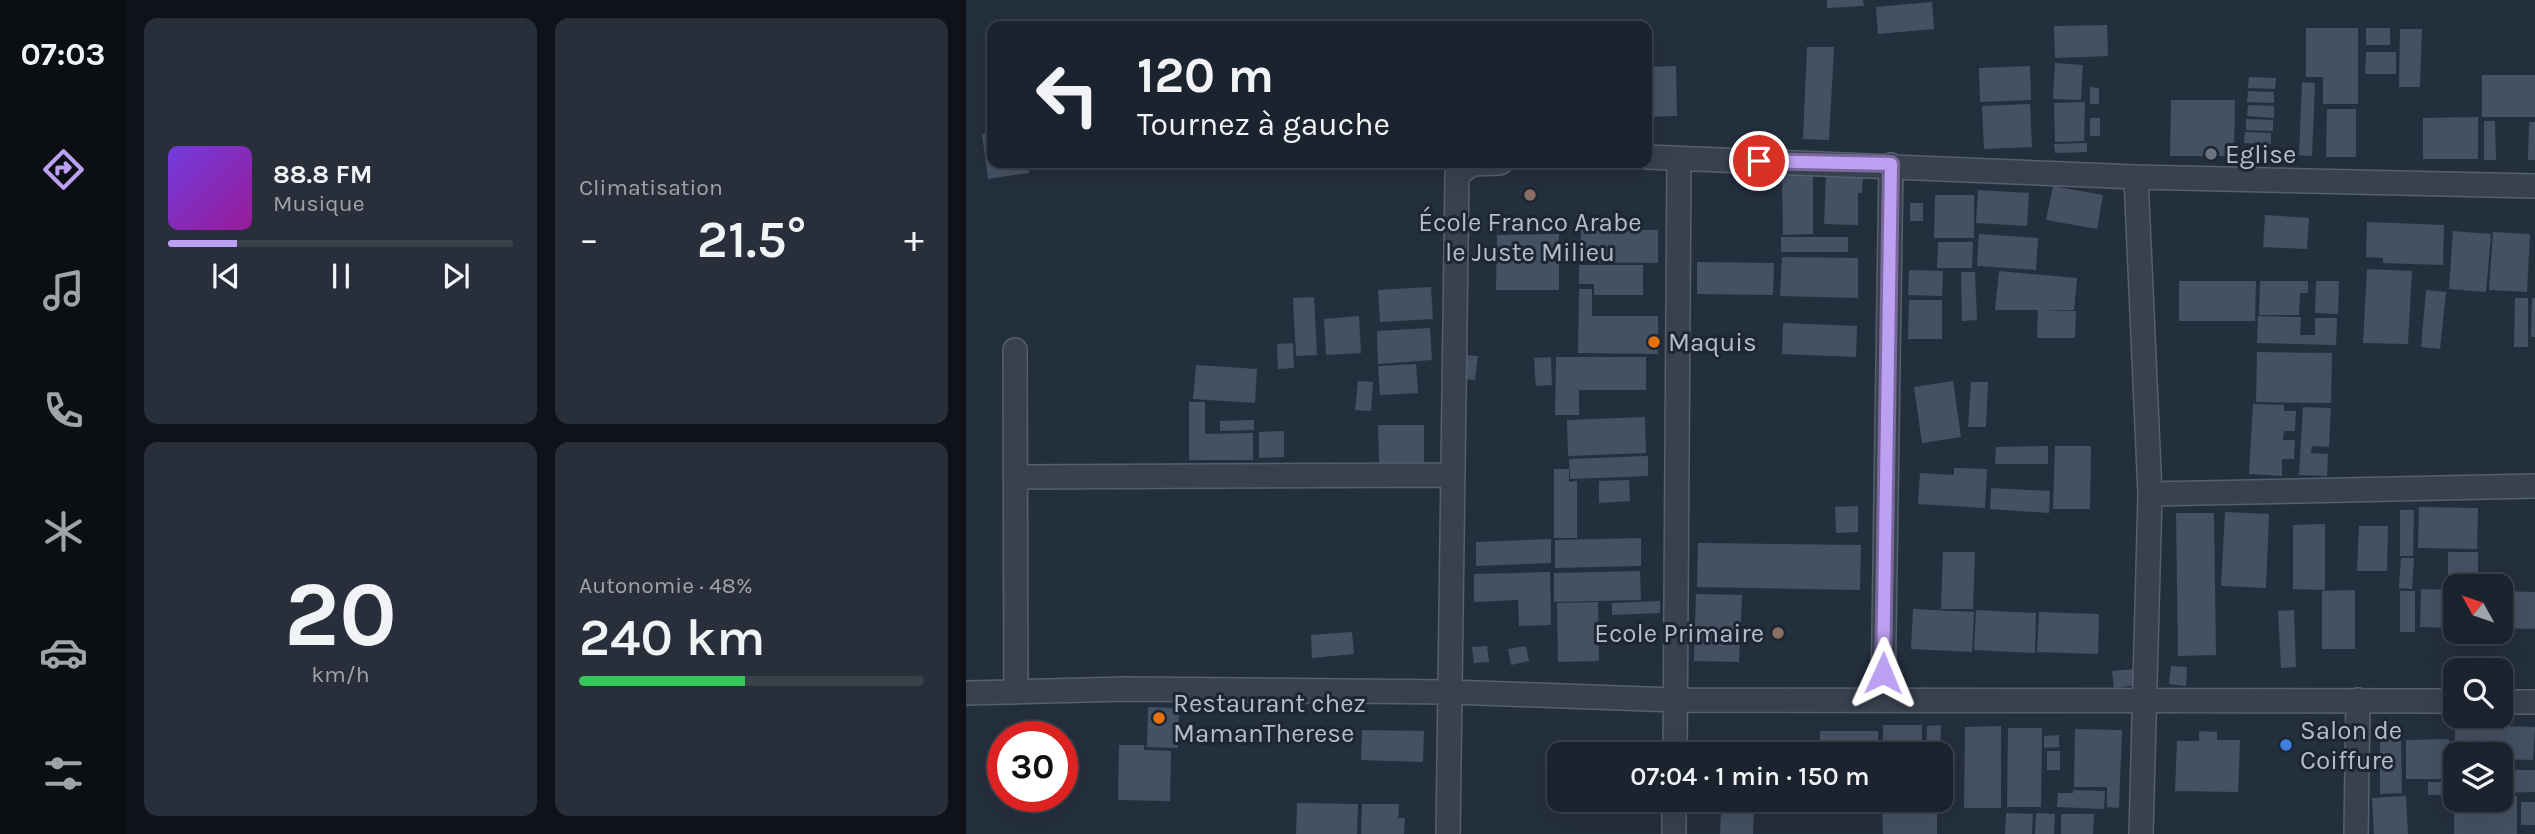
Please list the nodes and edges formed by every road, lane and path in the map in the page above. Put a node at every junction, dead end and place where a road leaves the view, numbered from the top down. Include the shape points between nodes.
1 (1652, 157) edge
2 (1679, 159) junction
3 (1891, 164) junction
4 (1467, 168) edge
5 (2136, 177) junction
6 (2535, 186) edge
7 (1015, 350) dead end
8 (1453, 475) junction
9 (1015, 477) junction
10 (2535, 486) edge
11 (2150, 494) junction
12 (1016, 692) junction
13 (1451, 692) junction
14 (966, 693) edge
15 (1675, 700) junction
16 (1883, 700) junction
17 (2145, 700) junction
18 (2358, 701) junction
19 (2443, 701) edge
20 (2513, 702) edge
21 (2535, 702) edge
22 (1675, 742) edge
23 (1674, 812) edge
24 (1448, 834) edge
25 (1674, 834) edge
26 (2141, 834) edge
27 (2356, 834) edge

1 - 2 street
2 - 3 street
2 - 15 street
3 - 5 street
3 - 16 street
4 - 8 street via 1457,175
5 - 6 street
5 - 11 street
7 - 9 street
8 - 9 street
8 - 13 street
9 - 12 street
10 - 11 street
11 - 17 street
12 - 13 street
12 - 14 street
13 - 15 street
13 - 24 street
15 - 16 street
15 - 22 street
16 - 17 street
17 - 18 street
17 - 26 street
18 - 19 street
18 - 27 street
20 - 21 street
23 - 25 street

